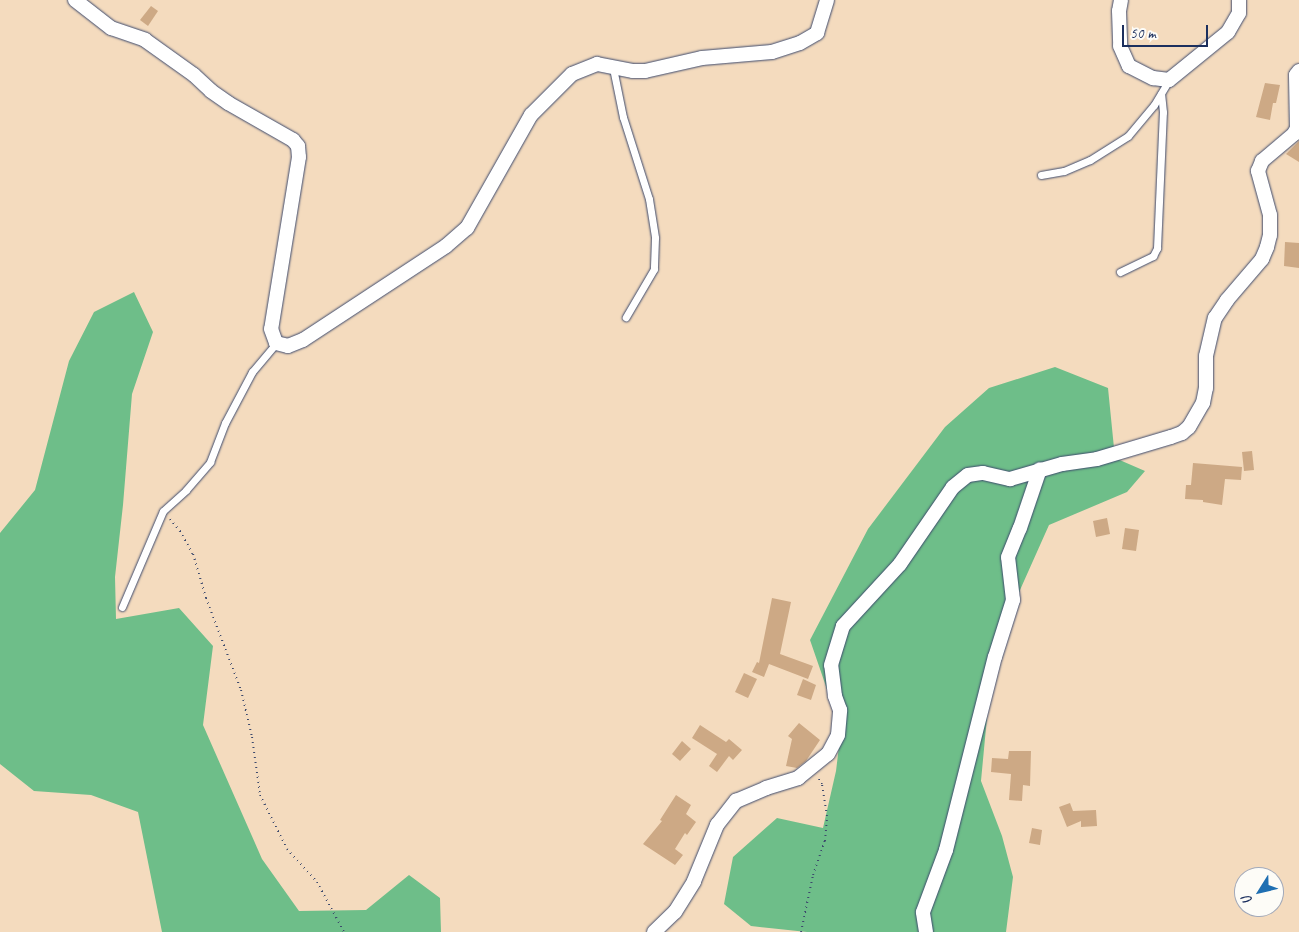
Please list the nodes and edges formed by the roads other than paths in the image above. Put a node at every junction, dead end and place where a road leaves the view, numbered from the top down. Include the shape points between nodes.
1 (76, 0) edge
2 (826, 0) edge
3 (1121, 0) edge
4 (1239, 0) edge
5 (613, 68) junction
6 (1299, 71) edge
7 (1169, 80) junction
8 (1161, 94) junction
9 (1041, 175) dead end
10 (1120, 272) dead end
11 (626, 317) dead end
12 (276, 343) junction
13 (1040, 470) junction
14 (122, 607) dead end
15 (654, 932) edge
16 (926, 932) edge

1 - 12 street via 111,28 146,40 211,91 298,146 299,157 271,329
2 - 5 street via 816,32 800,44 772,52 702,58 645,71
3 - 7 street via 1118,11 1120,46 1129,66 1153,78
4 - 7 street via 1239,13 1228,32
5 - 11 lane via 623,117 649,199 655,238 654,269
5 - 12 street via 597,64 572,74 531,115 468,228 446,246 303,340 288,346
6 - 13 street via 1296,75 1298,128 1262,161 1258,171 1270,215 1267,247 1262,259 1226,300 1215,318 1206,356 1206,388 1196,416 1182,433 1171,437 1097,459
7 - 8 lane
8 - 9 lane via 1128,136 1090,160 1064,171
8 - 10 lane via 1157,248 1153,256
12 - 14 lane via 252,372 225,423 210,462 163,511
13 - 15 street via 1010,479 983,473 962,478 953,486 900,564 843,626 831,664 840,710 838,735 828,754 798,778 736,801 716,825 694,881 675,912
13 - 16 street via 1008,557 1013,600 995,657 946,850 923,912

